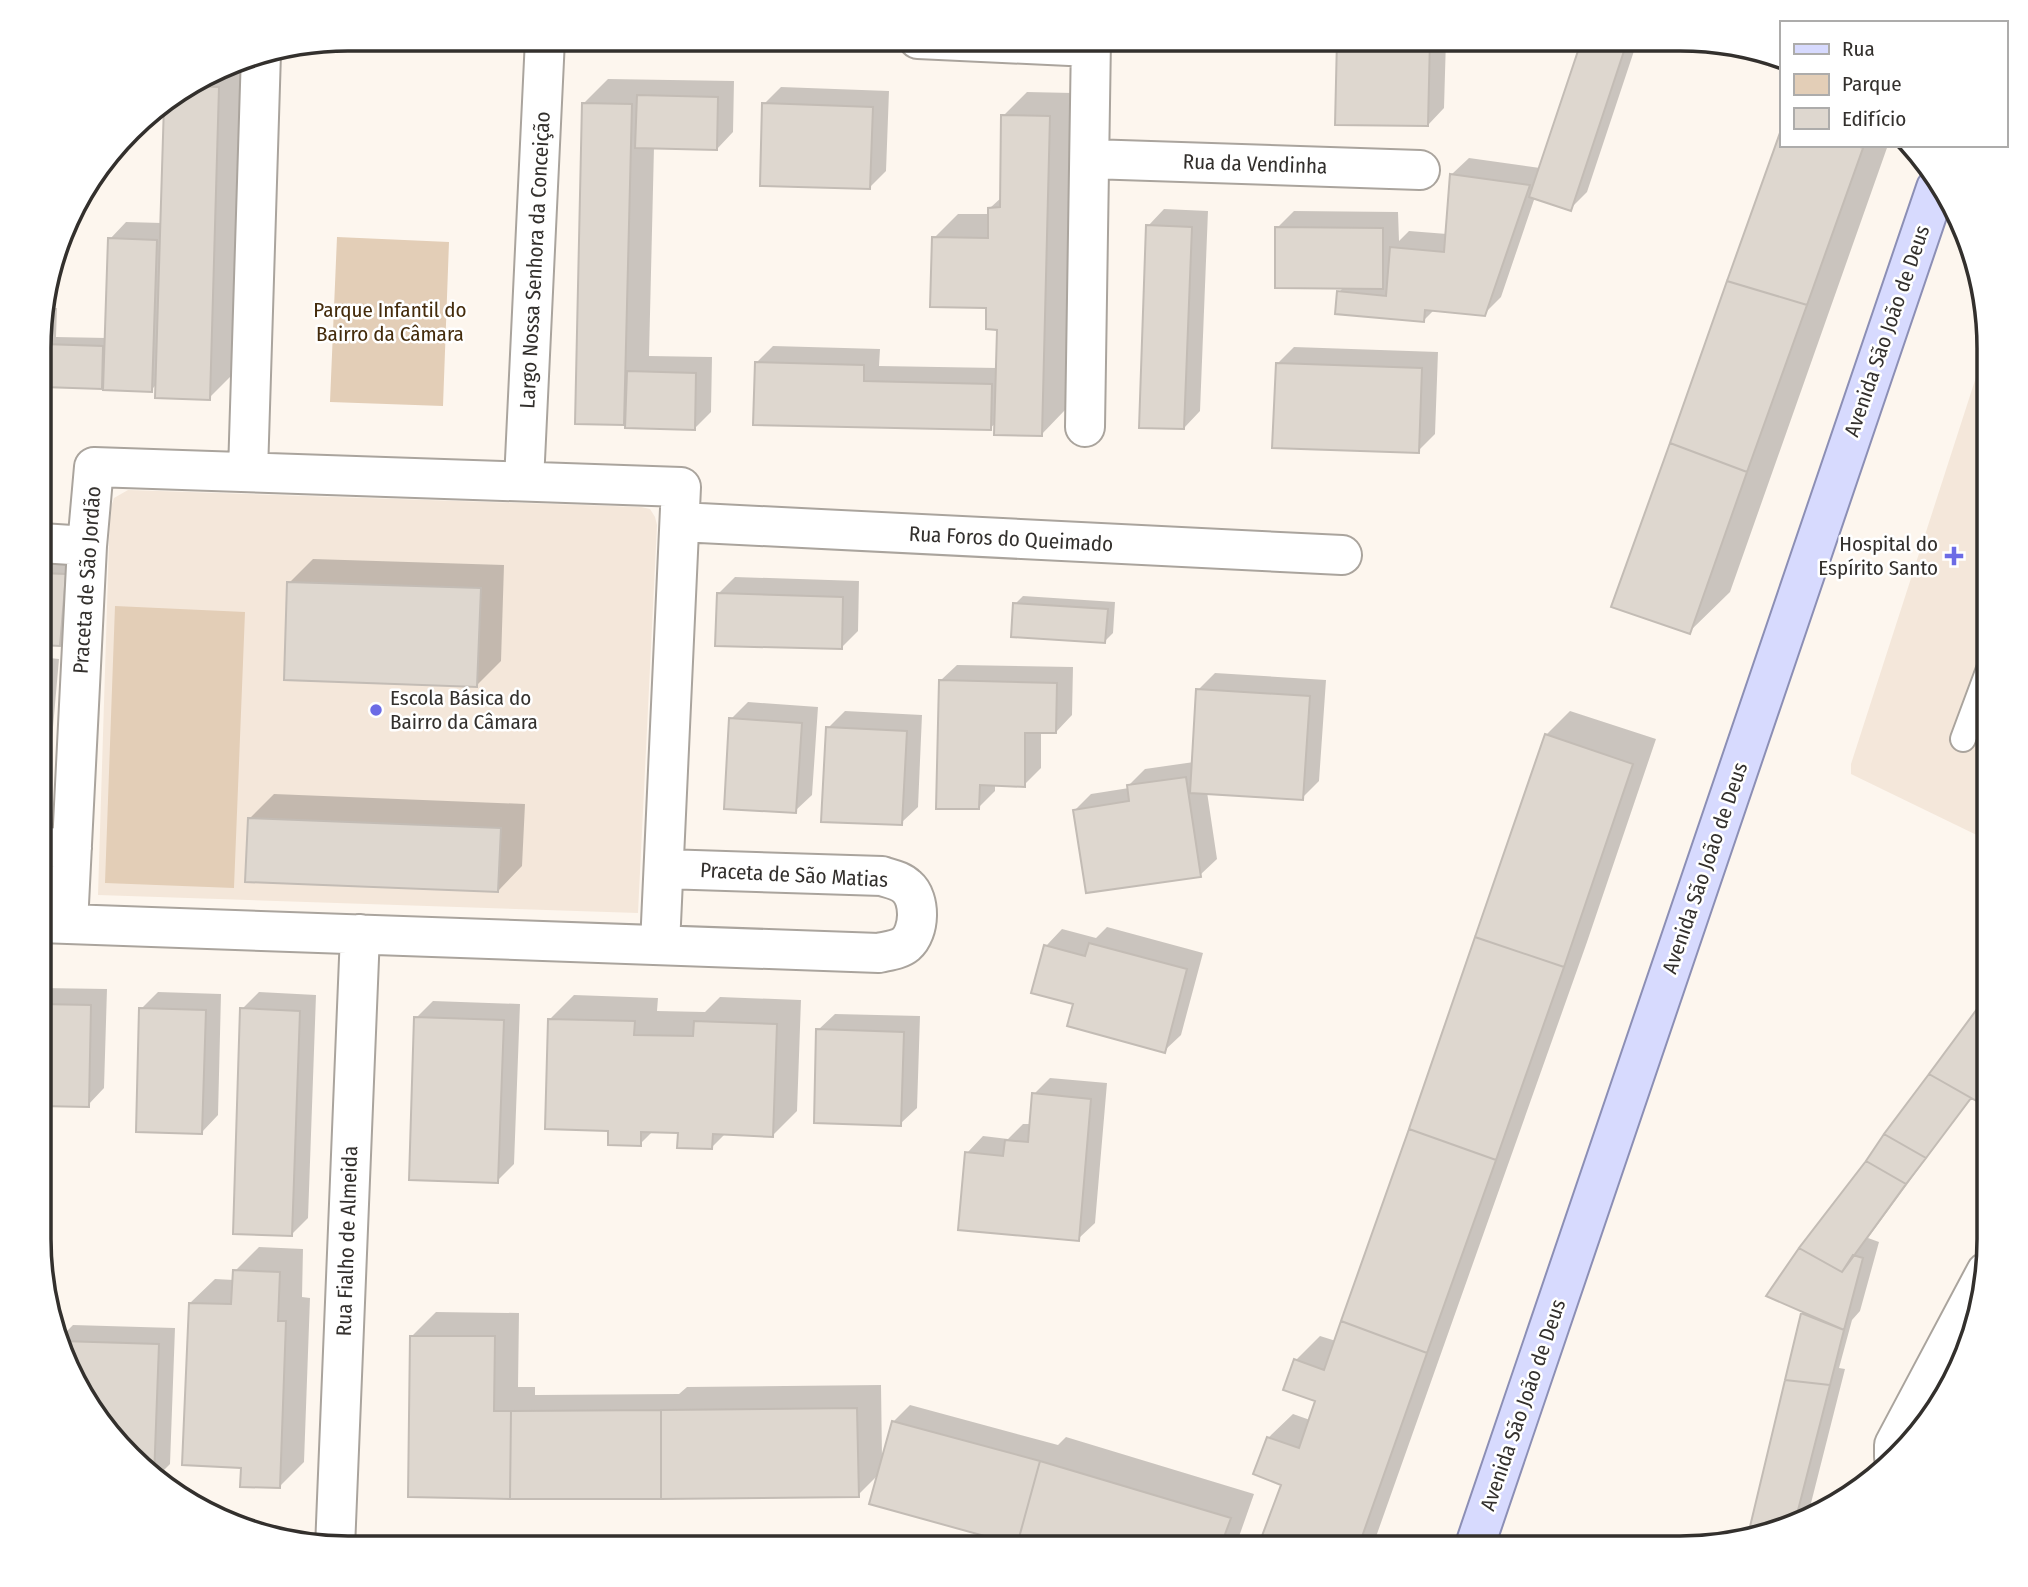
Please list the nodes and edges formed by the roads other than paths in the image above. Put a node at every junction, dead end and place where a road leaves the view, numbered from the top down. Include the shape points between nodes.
1 (544, 51) edge
2 (1091, 51) edge
3 (261, 64) edge
4 (1090, 159) junction
5 (1420, 170) dead end
6 (1934, 194) edge
7 (1085, 427) dead end
8 (248, 472) junction
9 (524, 481) junction
10 (680, 522) junction
11 (51, 544) edge
12 (87, 546) junction
13 (1342, 555) dead end
14 (1977, 701) edge
15 (1963, 739) dead end
16 (56, 847) edge
17 (664, 869) junction
18 (54, 924) edge
19 (359, 934) junction
20 (660, 945) junction
21 (1971, 1300) edge
22 (1894, 1445) edge
23 (335, 1536) edge
24 (1478, 1536) edge

1 - 9 street, Largo Nossa Senhora da Conceição
2 - 4 street
3 - 8 street
4 - 5 street, Rua da Vendinha
4 - 7 street
6 - 24 main road, Avenida São João de Deus
8 - 9 street
8 - 12 street, Praceta de São Jordão via 94,467
9 - 10 street via 681,487
10 - 13 street, Rua Foros do Queimado
10 - 17 street
11 - 12 street
12 - 16 street, Praceta de São Jordão
14 - 15 lane
16 - 18 street, Praceta de São Jordão
17 - 20 street
17 - 20 street, Praceta de São Matias via 882,876 909,888 917,915 906,944 879,953
18 - 19 street, Praceta de São Jordão
19 - 20 street, Praceta de São Matias
19 - 23 street, Rua Fialho de Almeida
21 - 22 street

